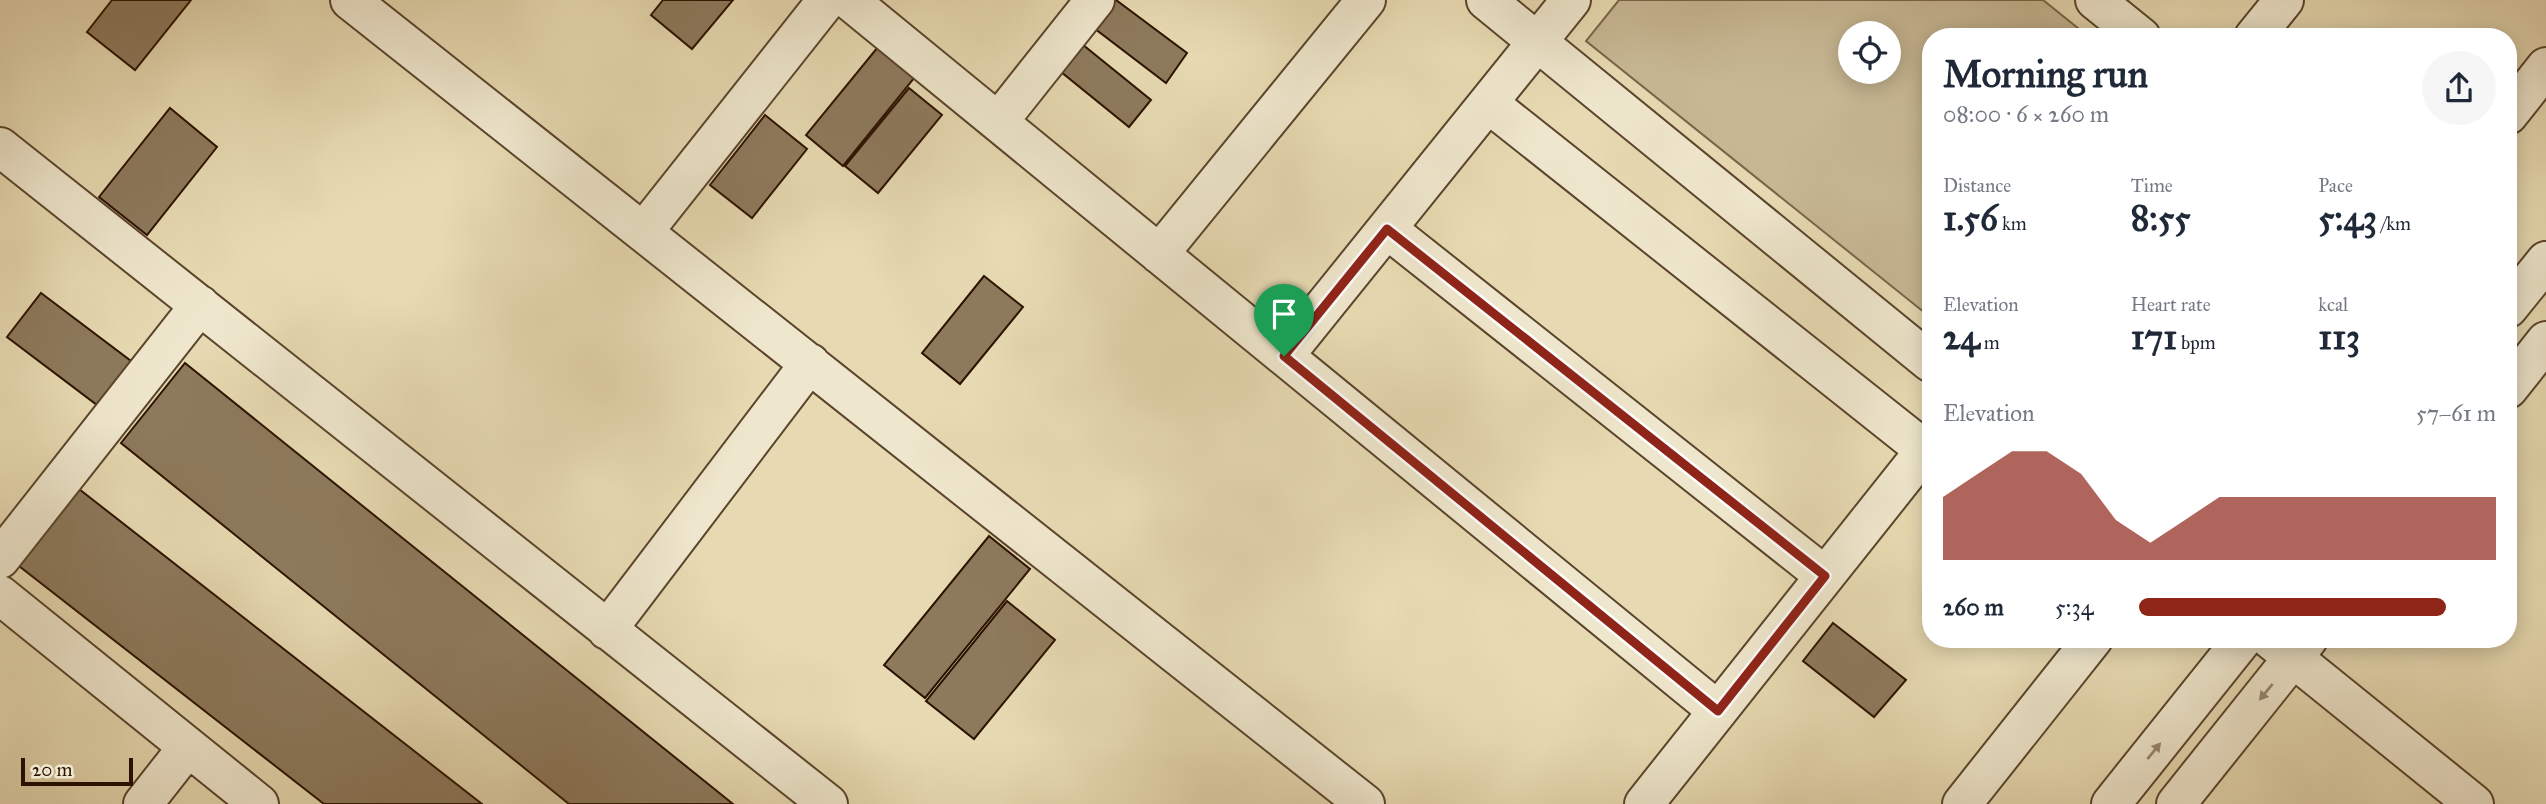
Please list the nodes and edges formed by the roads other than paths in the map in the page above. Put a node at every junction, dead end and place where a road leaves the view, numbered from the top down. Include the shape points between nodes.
1 (350, 0) edge
2 (827, 0) edge
3 (849, 0) edge
4 (1095, 0) edge
5 (1366, 0) edge
6 (1486, 0) edge
7 (1571, 0) edge
8 (2095, 0) edge
9 (2284, 0) edge
10 (2130, 28) edge
11 (2261, 28) edge
12 (1538, 42) junction
13 (2546, 67) edge
14 (1488, 103) junction
15 (2517, 104) edge
16 (998, 122) junction
17 (2, 154) edge
18 (1387, 229) junction
19 (644, 231) junction
20 (1159, 254) junction
21 (2546, 261) edge
22 (2517, 298) edge
23 (200, 305) junction
24 (2546, 341) edge
25 (1922, 355) edge
26 (1284, 356) junction
27 (810, 363) junction
28 (2517, 378) edge
29 (1922, 442) edge
30 (1922, 455) edge
31 (0, 559) edge
32 (1825, 576) junction
33 (0, 595) edge
34 (607, 630) junction
35 (2086, 648) edge
36 (2236, 648) edge
37 (2289, 648) edge
38 (2294, 648) edge
39 (1718, 711) junction
40 (187, 748) junction
41 (143, 804) edge
42 (259, 804) edge
43 (828, 804) edge
44 (1365, 804) edge
45 (1644, 804) edge
46 (1962, 804) edge
47 (2111, 804) edge
48 (2176, 804) edge
49 (2474, 804) edge

1 - 19 street
2 - 19 street
3 - 16 street
4 - 16 street
5 - 20 street
6 - 12 street
7 - 12 street
8 - 10 street
9 - 11 street
12 - 14 street
12 - 25 street
13 - 15 street
14 - 18 street
14 - 29 street
16 - 20 street
17 - 23 street
18 - 26 street
18 - 32 street
19 - 27 street
20 - 26 street
21 - 22 street
23 - 31 street
23 - 34 street
24 - 28 street
26 - 39 street
27 - 34 street
27 - 44 street
30 - 32 street
32 - 39 street
33 - 40 street
34 - 43 street
35 - 46 street
47 -> 36 street
37 -> 48 street
38 - 49 street
39 - 45 street
40 - 41 street
40 - 42 street

